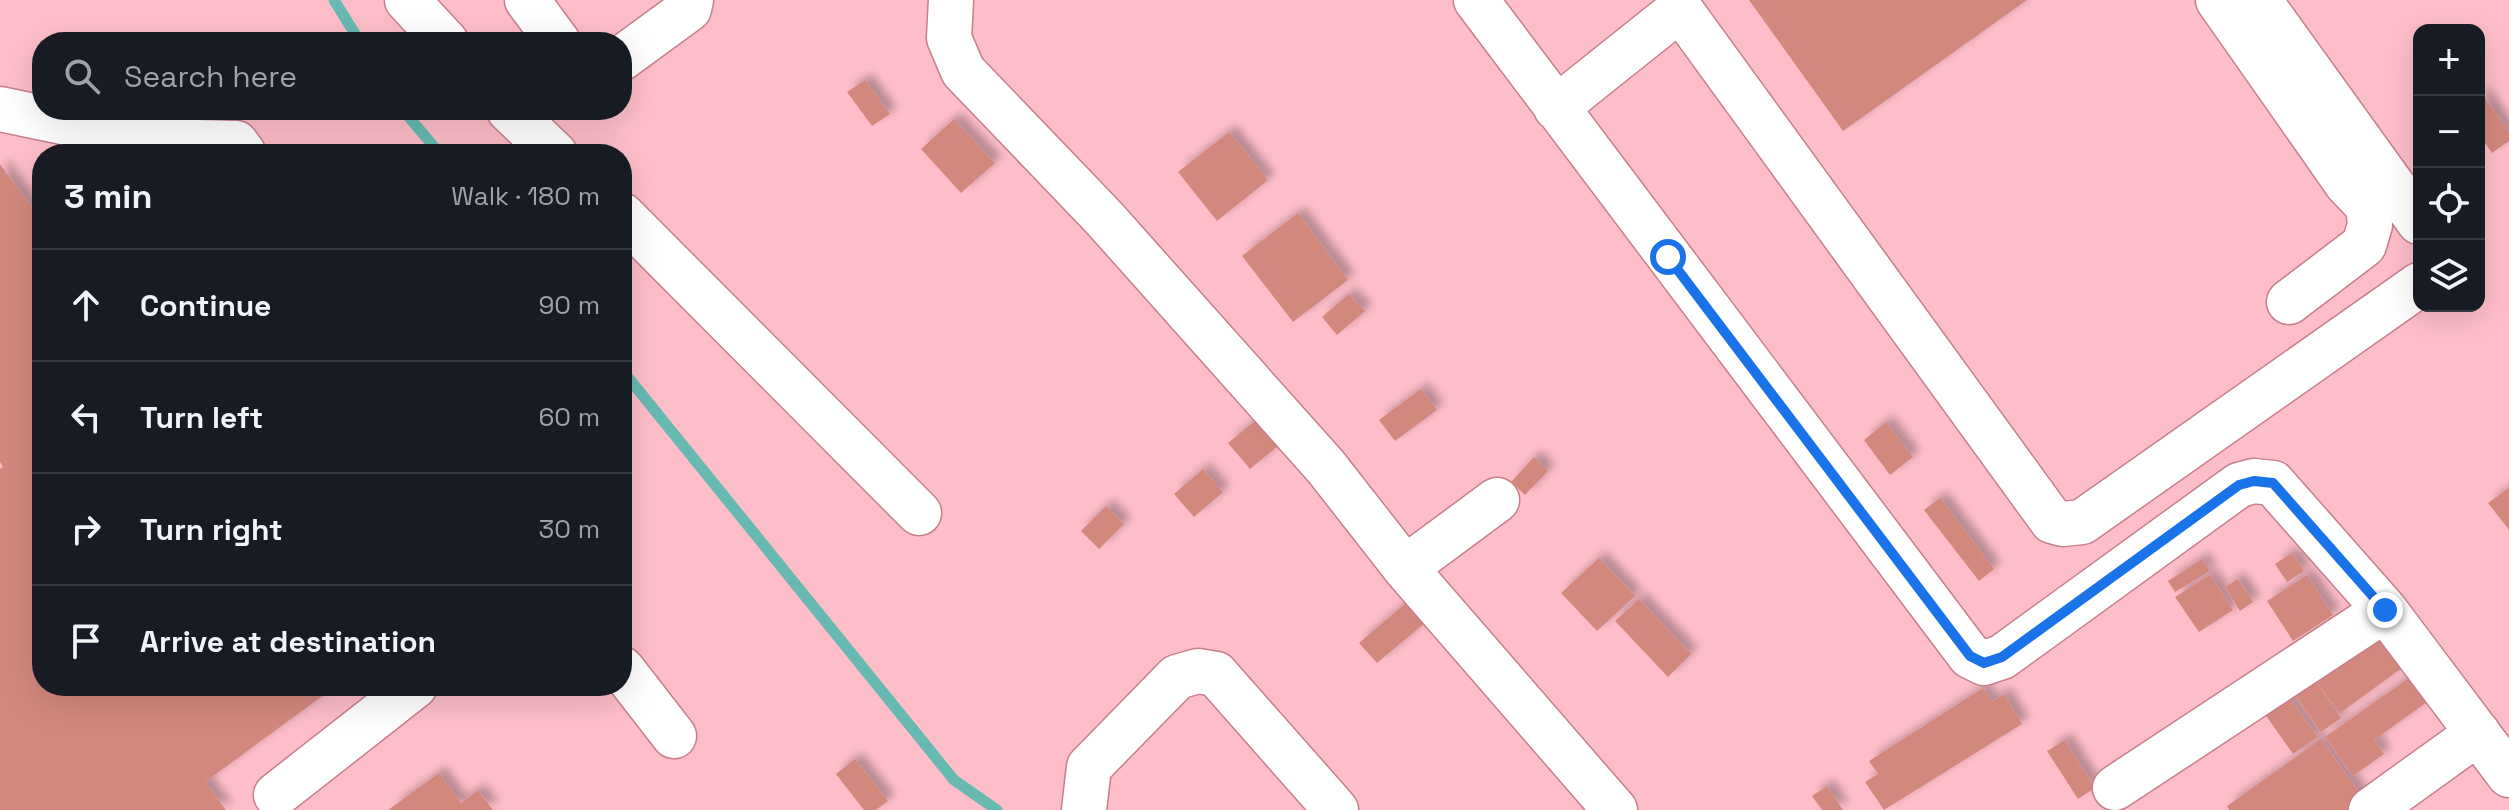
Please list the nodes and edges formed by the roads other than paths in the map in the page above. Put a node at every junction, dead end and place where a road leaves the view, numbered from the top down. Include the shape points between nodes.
1 (407, 0) edge
2 (527, 0) edge
3 (691, 0) edge
4 (951, 0) edge
5 (1476, 0) edge
6 (2218, 0) edge
7 (2259, 0) edge
8 (1685, 4) edge
9 (437, 32) edge
10 (551, 32) edge
11 (632, 51) edge
12 (1556, 108) junction
13 (0, 109) edge
14 (32, 116) edge
15 (53, 120) edge
16 (530, 120) edge
17 (237, 144) edge
18 (548, 144) edge
19 (2413, 214) edge
20 (632, 225) edge
21 (2413, 289) edge
22 (2289, 302) dead end
23 (1497, 500) dead end
24 (919, 513) dead end
25 (1405, 568) junction
26 (2385, 610) junction
27 (632, 682) edge
28 (402, 696) edge
29 (2478, 733) junction
30 (674, 736) dead end
31 (2509, 775) edge
32 (2115, 788) dead end
33 (276, 795) dead end
34 (1084, 810) edge
35 (1336, 810) edge
36 (1615, 810) edge
37 (2371, 810) edge

1 - 9 street
2 - 10 street
3 - 11 street via 689,9
4 - 25 street via 949,38 963,71 1104,218 1326,467
5 - 12 street
6 - 22 street via 2347,184 2368,206 2364,245
7 - 19 street
8 - 12 street
8 - 21 street via 2052,521 2082,522
12 - 26 street via 1970,656 1984,663 2002,657 2239,485 2254,481 2273,483
13 - 14 street
15 - 17 street via 154,141
16 - 18 street
20 - 24 street
23 - 25 street
25 - 36 street
26 - 29 street
26 - 32 street
27 - 30 street
28 - 33 street
29 - 31 street
29 - 37 street
34 - 35 street via 1089,767 1177,677 1198,671 1216,674

